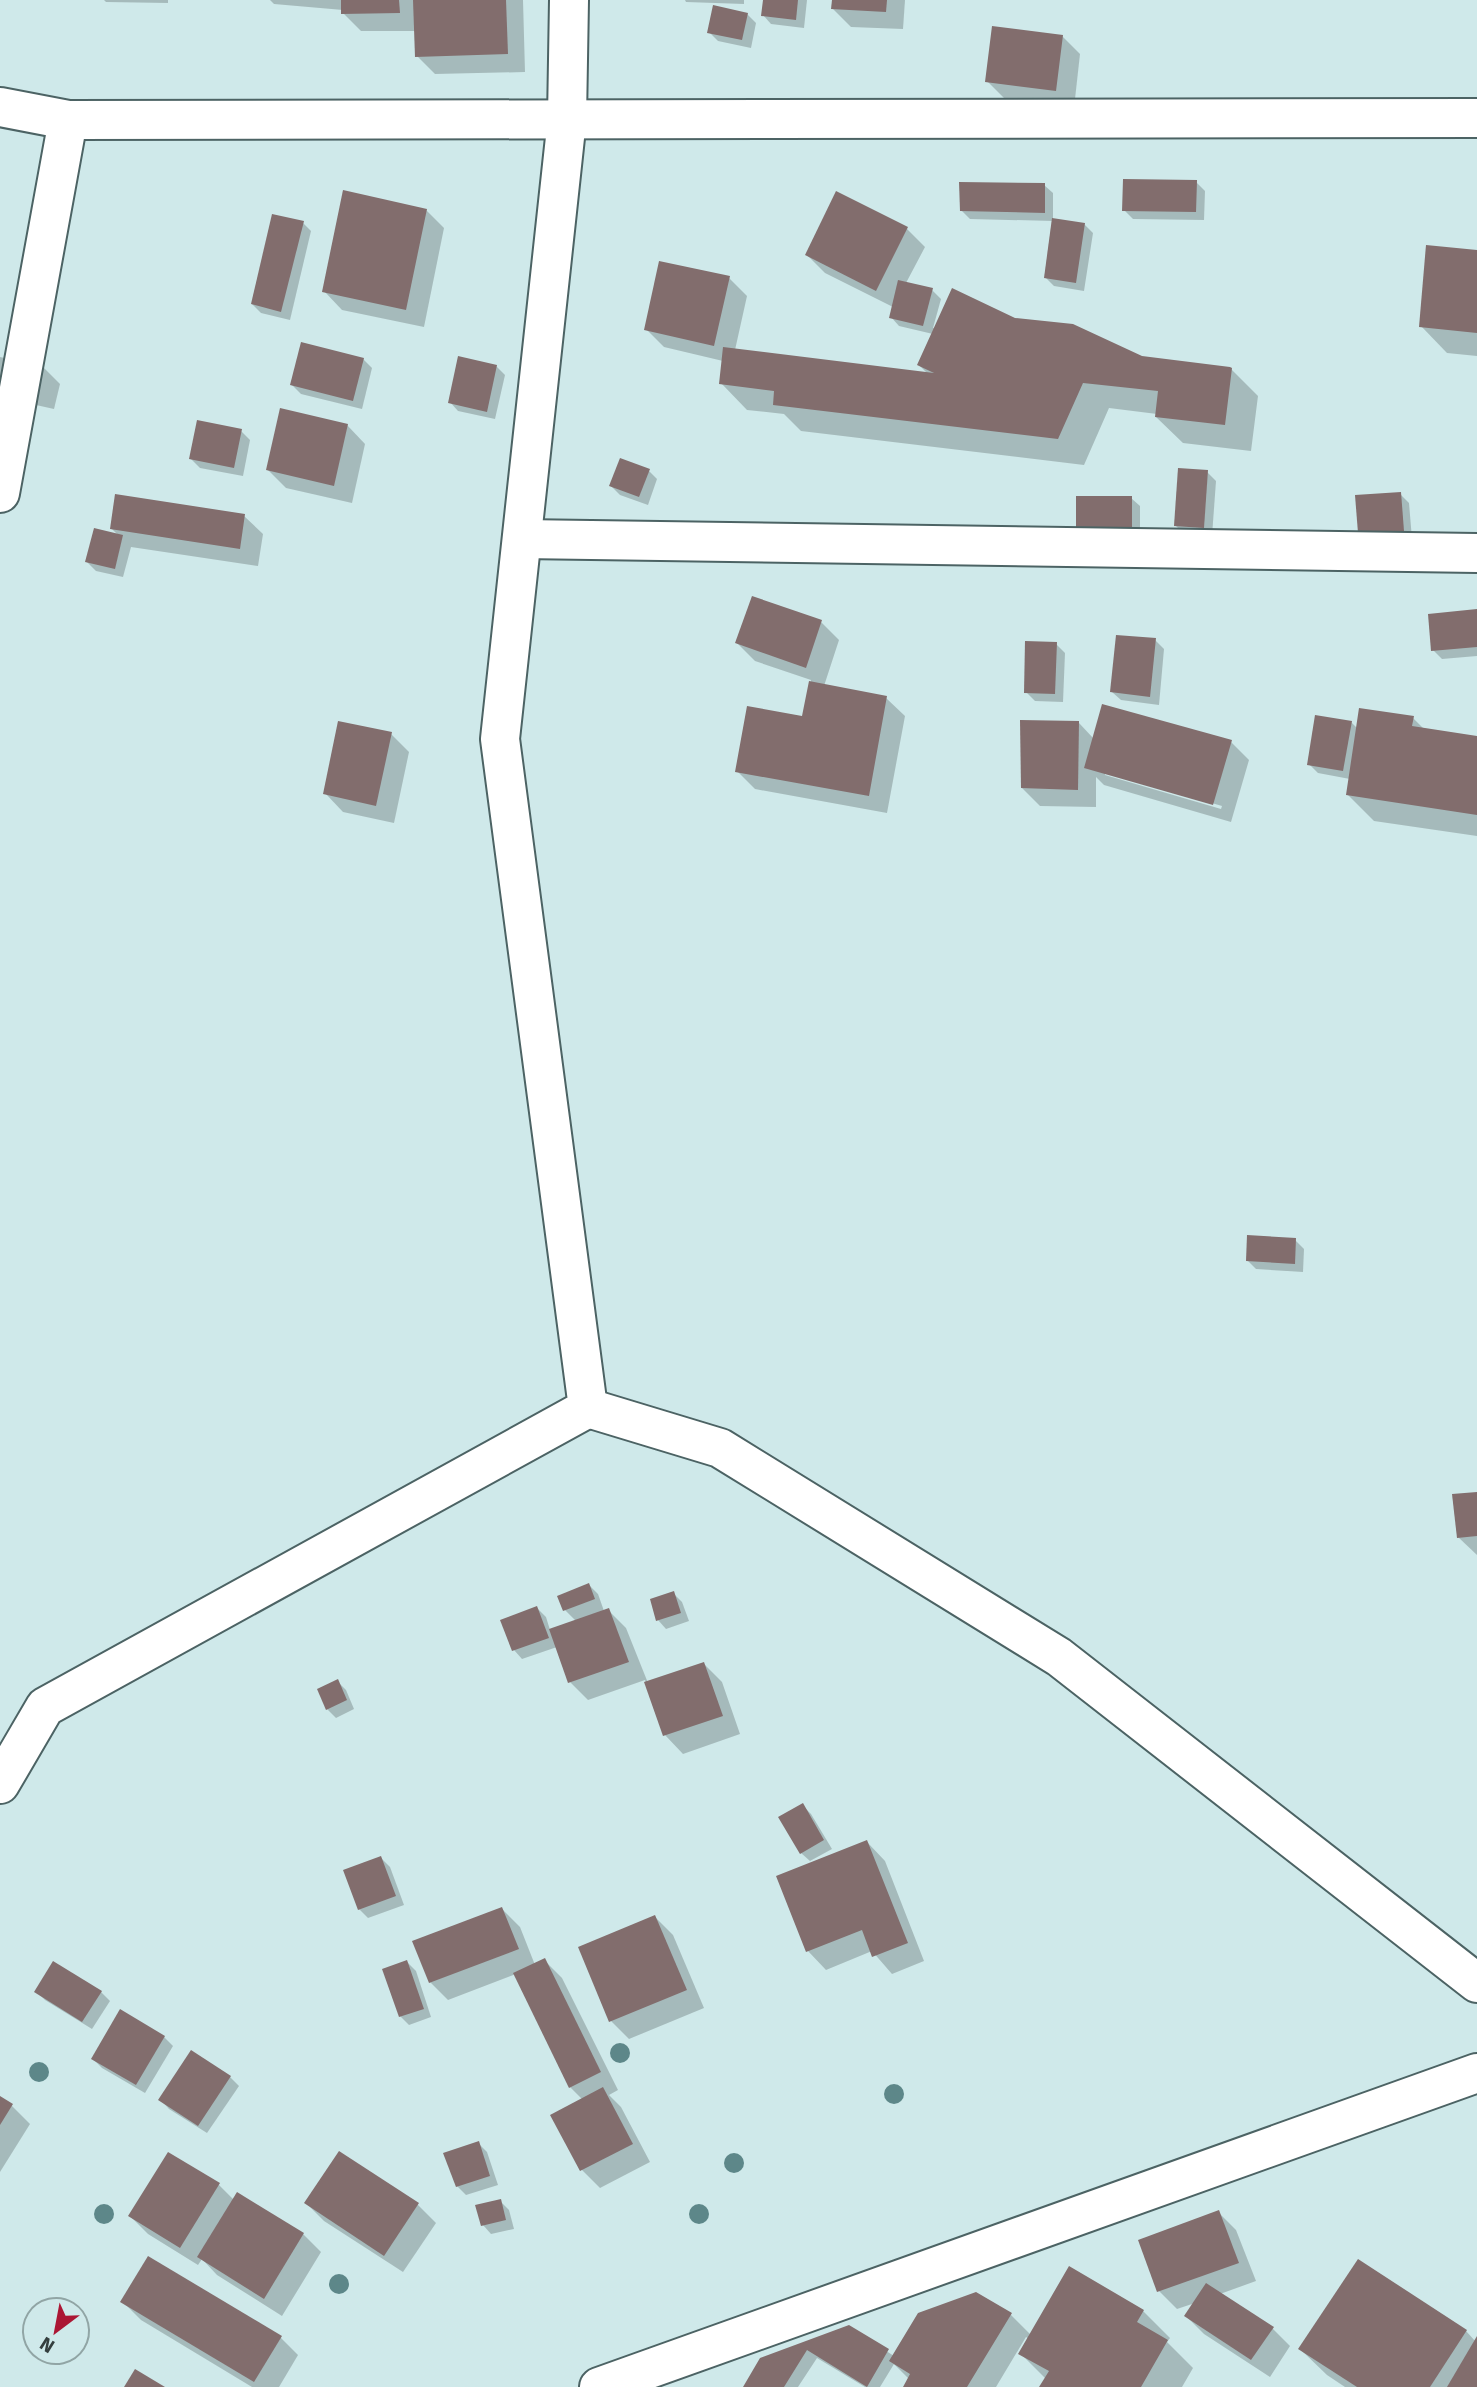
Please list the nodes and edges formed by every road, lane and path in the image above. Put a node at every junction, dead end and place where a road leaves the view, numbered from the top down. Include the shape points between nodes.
1 (569, 0) edge
2 (0, 107) edge
3 (1477, 118) edge
4 (567, 119) junction
5 (68, 120) junction
6 (0, 493) edge
7 (522, 539) junction
8 (1477, 553) edge
9 (588, 1408) junction
10 (0, 1784) edge
11 (1477, 1983) edge
12 (1477, 2073) edge
13 (599, 2387) edge

1 - 4 street
2 - 5 street
3 - 4 street
4 - 5 street
4 - 7 street
5 - 6 street
7 - 8 street
7 - 9 street via 500,739
9 - 10 street via 45,1707
9 - 11 street via 720,1448 1059,1657
12 - 13 street

